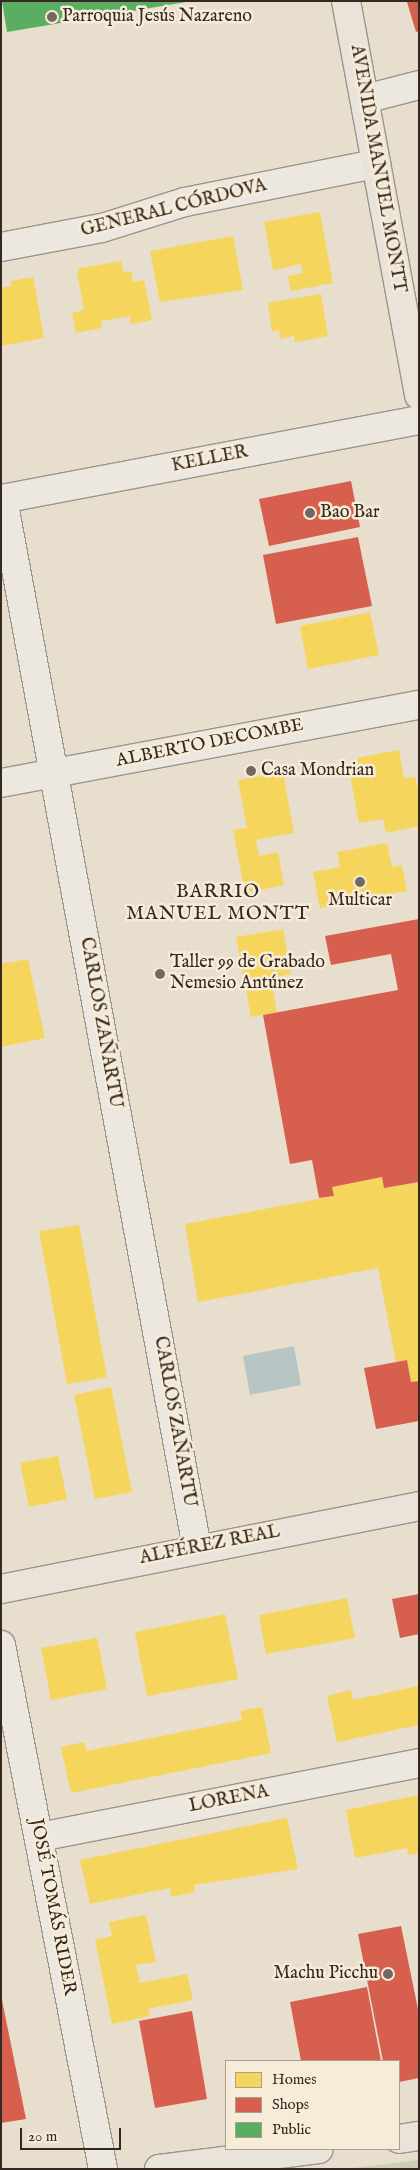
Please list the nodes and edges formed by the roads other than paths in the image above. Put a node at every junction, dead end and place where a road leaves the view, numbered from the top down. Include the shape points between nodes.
1 (346, 1) edge
2 (419, 85) edge
3 (365, 99) junction
4 (376, 164) junction
5 (1, 247) edge
6 (419, 395) edge
7 (419, 420) edge
8 (2, 499) edge
9 (419, 705) edge
10 (54, 773) junction
11 (1, 783) edge
12 (419, 1506) edge
13 (197, 1548) junction
14 (1, 1590) edge
15 (1, 1645) edge
16 (419, 1764) edge
17 (39, 1837) junction
18 (419, 2136) edge
19 (400, 2139) edge
20 (311, 2150) edge
21 (103, 2169) edge
22 (159, 2169) edge

1 - 3 main road, AVENIDA MANUEL MONTT
2 - 3 street
3 - 4 main road, AVENIDA MANUEL MONTT
4 - 5 street, GENERAL CÓRDOVA via 194,200 102,228
4 - 6 main road, AVENIDA MANUEL MONTT
7 - 8 street, KELLER
8 - 10 street, CARLOS ZAÑARTU
9 - 10 street, ALBERTO DECOMBE
10 - 11 street, ALBERTO DECOMBE
10 - 13 street, CARLOS ZAÑARTU
12 - 13 main road, ALFÉREZ REAL
13 - 14 main road, ALFÉREZ REAL
15 - 17 street, JOSÉ TOMÁS RIDER
16 - 17 street, LORENA
17 - 21 street, JOSÉ TOMÁS RIDER
18 - 19 main road
20 - 22 main road

